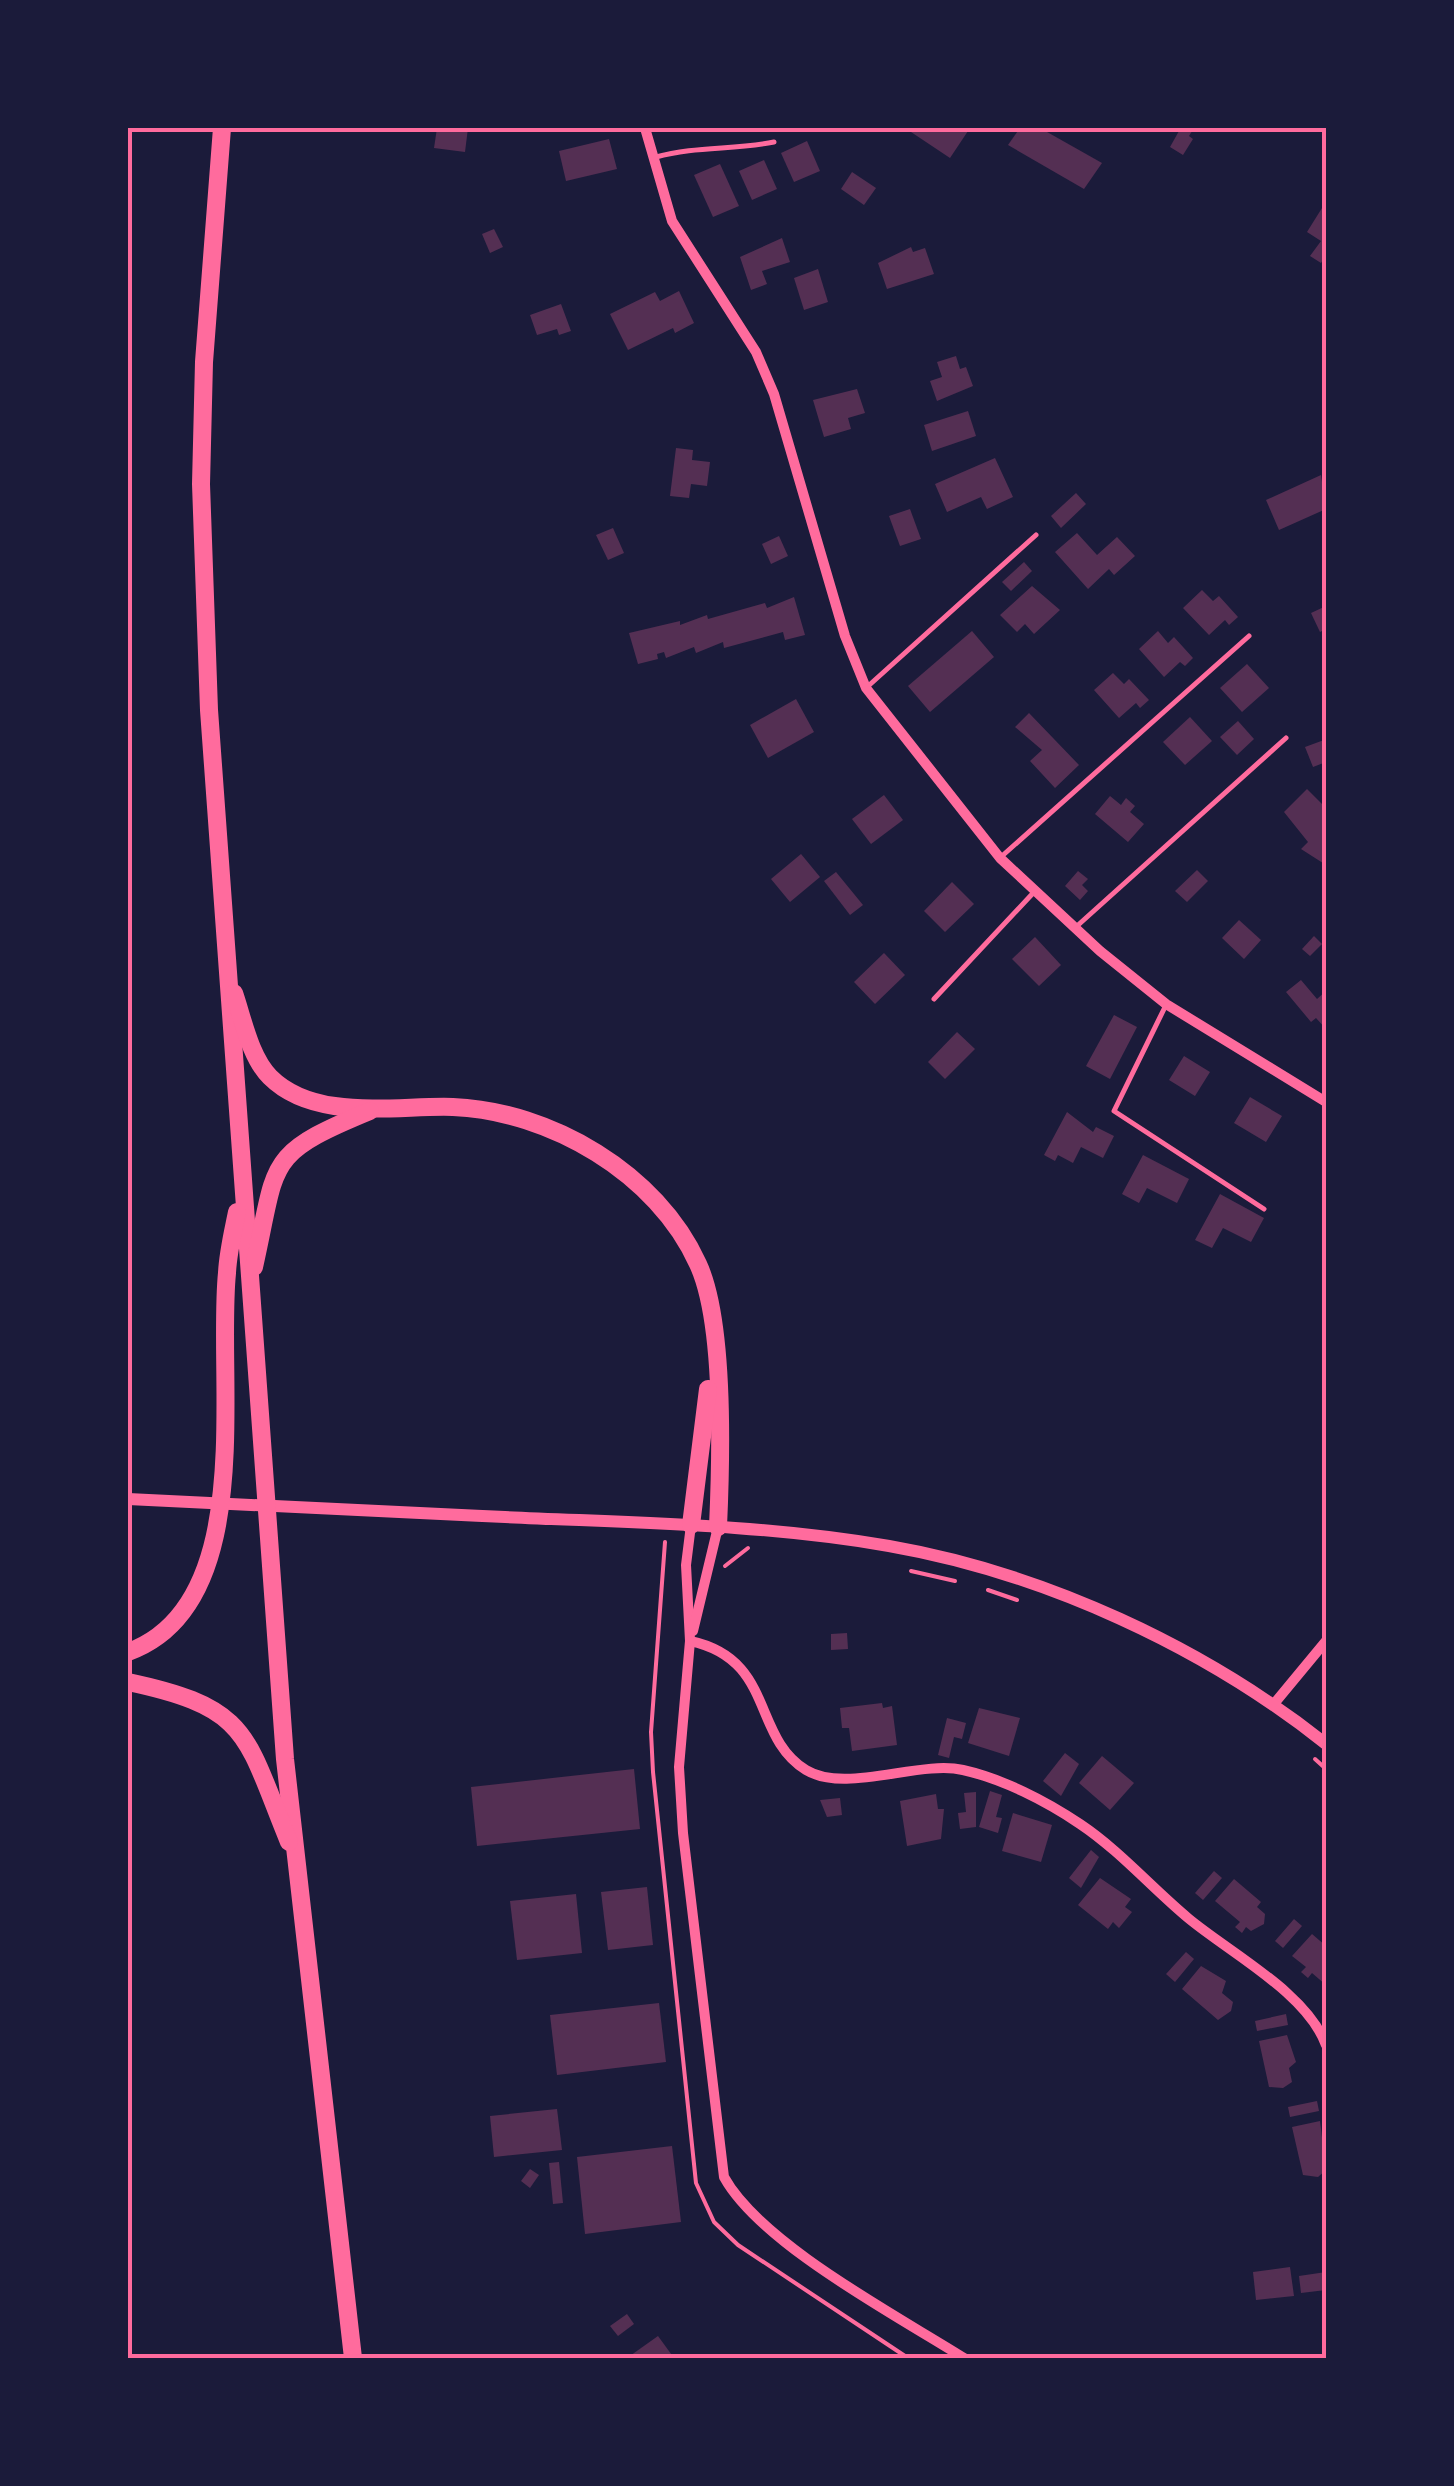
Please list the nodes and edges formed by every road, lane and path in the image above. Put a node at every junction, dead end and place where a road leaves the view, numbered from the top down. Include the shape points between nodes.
1 (222, 128) edge
2 (646, 128) edge
3 (774, 142) dead end
4 (653, 158) junction
5 (1036, 535) dead end
6 (1249, 636) dead end
7 (866, 688) junction
8 (1286, 738) dead end
9 (1000, 858) junction
10 (1036, 891) junction
11 (1075, 928) junction
12 (226, 970) junction
13 (934, 999) dead end
14 (1166, 1004) junction
15 (1326, 1102) edge
16 (374, 1110) junction
17 (241, 1187) junction
18 (1264, 1209) dead end
19 (250, 1287) junction
20 (714, 1349) junction
21 (128, 1499) edge
22 (691, 1525) junction
23 (718, 1527) junction
24 (764, 1550) dead end
25 (720, 1569) dead end
26 (909, 1570) dead end
27 (967, 1584) dead end
28 (983, 1589) dead end
29 (1033, 1605) dead end
30 (690, 1641) junction
31 (1326, 1641) edge
32 (128, 1652) edge
33 (128, 1682) edge
34 (1273, 1706) junction
35 (1326, 1744) edge
36 (1306, 1753) dead end
37 (1326, 1769) edge
38 (298, 1866) junction
39 (1326, 2045) edge
40 (353, 2358) edge
41 (964, 2358) edge

1 - 12 highway via 208,276 202,484
2 - 4 street
3 - 4 lane via 718,151 686,148
4 - 7 street via 672,221 756,352 774,394 844,636
5 - 7 lane
6 - 9 lane
7 - 9 street
8 - 11 lane
9 - 10 street
10 - 11 street
10 - 13 lane
11 - 14 street
12 - 16 highway via 269,1076 294,1093
12 - 17 highway
14 - 15 street
14 - 18 lane via 1114,1111
16 - 19 highway via 316,1134 284,1157 265,1203
16 - 20 highway via 458,1107 505,1115 580,1143 609,1162 650,1196 698,1264
17 - 19 highway
17 - 32 highway via 226,1273 225,1458 216,1528 188,1605 169,1628
19 - 38 highway
20 - 22 highway
20 - 23 highway
21 - 22 street
22 - 23 street
22 - 30 street
23 - 30 street
23 - 34 street via 892,1546 1027,1584 1201,1660
24 - 25 path via 739,1552
26 - 27 path
28 - 29 path
30 - 39 street via 732,1656 791,1756 808,1771 834,1778 960,1769 1012,1786 1080,1824 1270,1979
30 - 41 street via 680,1767 683,1832 724,2177 770,2232
31 - 34 street
33 - 38 highway via 187,1694 236,1728 254,1752
34 - 35 street
36 - 37 path
38 - 40 highway

